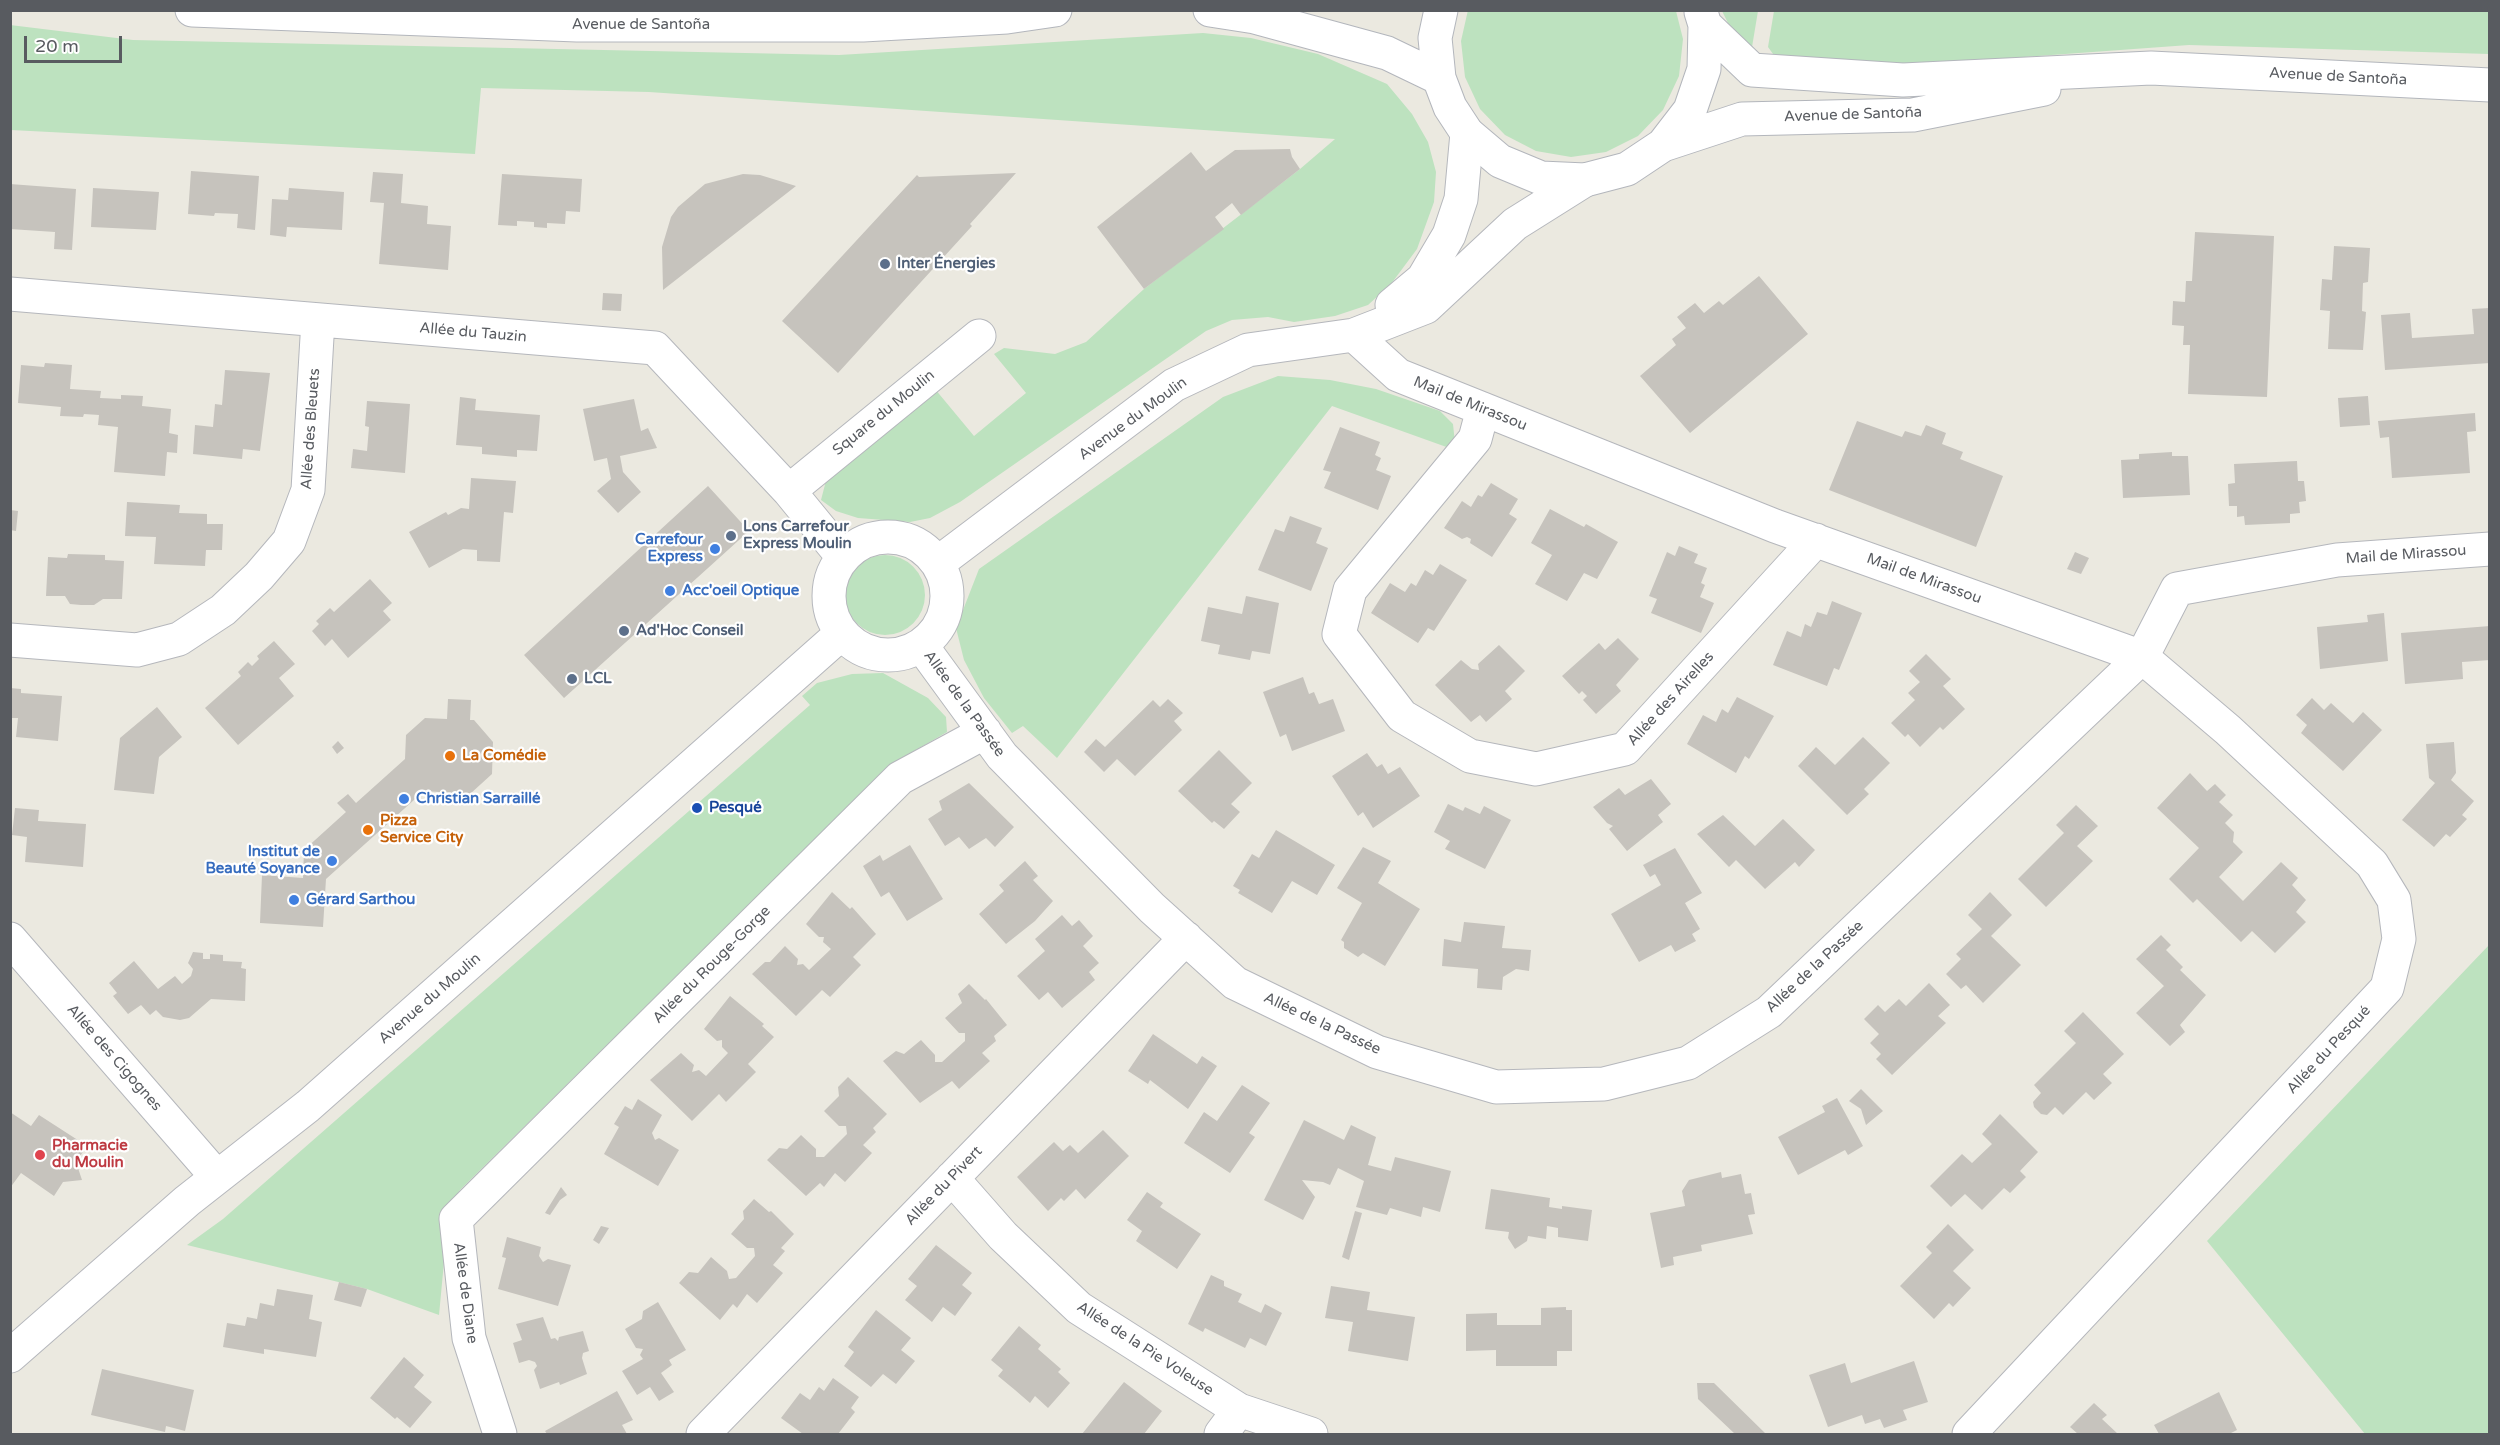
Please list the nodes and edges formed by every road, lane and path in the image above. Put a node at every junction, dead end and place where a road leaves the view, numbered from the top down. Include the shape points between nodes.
1 (192, 10) edge
2 (1054, 10) edge
3 (1210, 10) edge
4 (1441, 10) edge
5 (1702, 18) edge
6 (2151, 68) junction
7 (1439, 78) junction
8 (2490, 84) edge
9 (1467, 133) junction
10 (1663, 145) junction
11 (1585, 180) junction
12 (10, 294) edge
13 (318, 320) junction
14 (1354, 335) junction
15 (979, 336) dead end
16 (1483, 409) junction
17 (789, 491) junction
18 (1816, 540) junction
19 (2490, 549) edge
20 (843, 557) junction
21 (938, 562) junction
22 (842, 633) junction
23 (10, 640) edge
24 (921, 645) junction
25 (2142, 657) junction
26 (985, 732) junction
27 (1186, 938) junction
28 (10, 939) edge
29 (217, 1177) junction
30 (952, 1178) junction
31 (456, 1219) joint
32 (12, 1352) edge
33 (1230, 1422) edge
34 (500, 1434) edge
35 (703, 1434) edge
36 (1311, 1434) edge
37 (1969, 1434) edge

1 - 2 street, Avenue de Santoña via 577,25 863,25 1007,17
3 - 7 street via 1255,16 1387,53
4 - 7 street via 1435,38
5 - 6 street, Avenue de Santoña via 1752,70 1902,80
5 - 10 street via 1704,69 1690,110
6 - 8 street, Avenue de Santoña
6 - 10 street, Avenue de Santoña via 1914,116 1742,119
7 - 9 street via 1450,107
9 - 11 street via 1500,161 1541,178
9 - 14 street via 1461,199 1449,235 1424,279
10 - 11 street via 1627,169
11 - 14 street, Avenue du Moulin via 1515,224 1426,306
12 - 13 street, Allée du Tauzin
13 - 17 street, Allée du Tauzin via 655,348
13 - 23 street, Allée des Bleuets via 308,490 289,542 259,576 223,610 179,639 136,650
14 - 16 street, Mail de Mirassou via 1398,375
14 - 21 street, Avenue du Moulin via 1248,350 1174,385
15 - 17 street, Square du Moulin
16 - 18 street, Mail de Mirassou
16 - 18 street, Allée des Airelles via 1475,439 1350,590 1339,634 1402,716 1470,756 1536,769 1625,749
17 - 20 street, Allée du Tauzin
18 - 25 street, Mail de Mirassou
19 - 25 street, Mail de Mirassou via 2337,560 2177,589
20 - 21 street via 865,542 892,536 918,544
20 - 22 street via 834,571 829,603
21 - 24 street via 946,579 948,598 935,633
22 - 24 street via 863,649 888,655 905,653
22 - 29 street, Avenue du Moulin via 308,1107
24 - 26 street, Allée de la Passée
25 - 27 street, Allée de la Passée via 1769,1012 1688,1063 1604,1084 1496,1087 1377,1052 1234,983
25 - 37 street, Allée du Pesqué via 2228,730 2372,864 2394,900 2399,939 2387,988
26 - 27 street, Allée de la Passée via 1002,756
26 - 31 street, Allée du Rouge-Gorge via 900,778
27 - 30 street, Allée du Pivert
28 - 29 street, Allée des Cigognes
29 - 32 street, Avenue du Moulin
30 - 33 street, Allée de la Pie Voleuse via 1003,1236 1079,1308
30 - 35 street, Allée du Pivert
31 - 34 street, Allée de Diane via 469,1338
33 - 36 street, Allée de la Pie Voleuse

